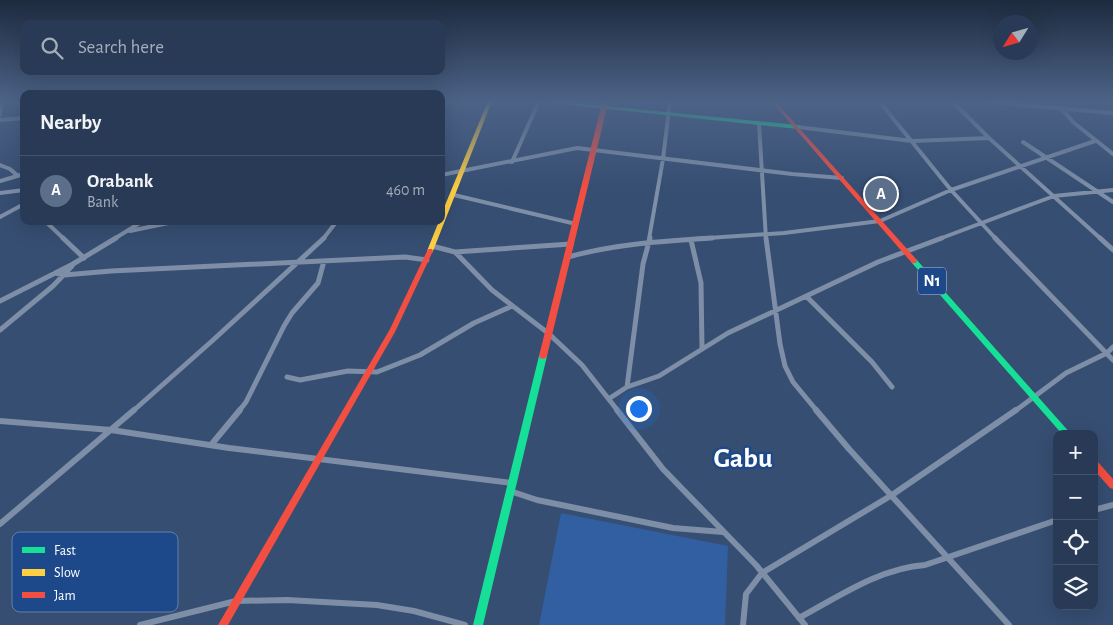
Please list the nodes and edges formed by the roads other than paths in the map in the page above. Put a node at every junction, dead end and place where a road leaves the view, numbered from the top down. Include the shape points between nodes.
1 (479, 130) edge
2 (526, 130) edge
3 (599, 130) edge
4 (666, 130) edge
5 (760, 130) edge
6 (801, 130) edge
7 (824, 130) edge
8 (903, 130) edge
9 (981, 130) edge
10 (1082, 130) edge
11 (989, 138) junction
12 (912, 141) junction
13 (1095, 141) junction
14 (1023, 142) dead end
15 (595, 150) junction
16 (1113, 154) edge
17 (1045, 158) junction
18 (663, 159) junction
19 (512, 162) junction
20 (0, 165) edge
21 (1020, 166) junction
22 (763, 170) junction
23 (464, 171) junction
24 (445, 174) edge
25 (18, 176) joint
26 (842, 178) junction
27 (0, 181) edge
28 (20, 190) edge
29 (951, 190) junction
30 (1113, 190) edge
31 (1098, 191) junction
32 (0, 193) edge
33 (454, 195) junction
34 (1054, 196) junction
35 (1113, 202) edge
36 (20, 206) edge
37 (445, 216) edge
38 (0, 217) edge
39 (880, 222) junction
40 (576, 224) junction
41 (982, 224) junction
42 (49, 225) edge
43 (137, 225) edge
44 (159, 225) edge
45 (334, 225) edge
46 (441, 225) edge
47 (126, 232) junction
48 (766, 235) junction
49 (691, 240) junction
50 (649, 242) junction
51 (571, 244) junction
52 (432, 246) junction
53 (1113, 250) edge
54 (906, 251) junction
55 (454, 252) junction
56 (568, 257) junction
57 (84, 258) junction
58 (324, 260) junction
59 (427, 260) junction
60 (298, 262) junction
61 (74, 264) junction
62 (55, 273) junction
63 (64, 275) junction
64 (806, 297) junction
65 (0, 301) edge
66 (512, 306) junction
67 (776, 312) junction
68 (0, 330) edge
69 (548, 333) junction
70 (702, 348) junction
71 (1113, 348) edge
72 (1107, 353) junction
73 (1113, 360) edge
74 (370, 372) junction
75 (287, 377) dead end
76 (627, 387) junction
77 (892, 387) dead end
78 (610, 398) junction
79 (1035, 398) junction
80 (0, 421) edge
81 (111, 430) junction
82 (1063, 430) edge
83 (211, 445) junction
84 (320, 458) junction
85 (1098, 468) edge
86 (512, 483) junction
87 (1113, 485) edge
88 (510, 491) junction
89 (892, 495) junction
90 (1113, 504) edge
91 (1098, 509) edge
92 (1053, 521) edge
93 (0, 524) edge
94 (722, 532) junction
95 (948, 556) junction
96 (762, 573) junction
97 (236, 601) junction
98 (799, 618) junction
99 (140, 625) edge
100 (223, 625) edge
101 (465, 625) edge
102 (478, 625) edge
103 (743, 625) edge
104 (805, 625) edge
105 (1010, 625) edge

1 - 23 main road
2 - 19 street
3 - 15 main road
4 - 18 street
5 - 22 street
6 - 26 main road, N1
7 - 12 street
8 - 12 street
9 - 11 street
10 - 13 street
11 - 12 street
11 - 21 street
12 - 29 street
13 - 16 street
13 - 17 street
14 - 17 street
15 - 18 street
15 - 19 street via 569,149
15 - 40 main road
17 - 21 street
17 - 31 street
18 - 22 street
18 - 50 street
19 - 23 street
20 - 25 street
21 - 29 street
21 - 34 street
22 - 26 street
22 - 48 street
23 - 24 street
23 - 33 main road
25 - 27 street
26 - 39 main road, N1
28 - 32 street
29 - 39 street
29 - 41 street
30 - 31 street
31 - 34 street
31 - 35 street
33 - 37 main road
33 - 40 street
34 - 41 street
34 - 53 street
36 - 38 street
39 - 48 street
39 - 54 main road, N1
40 - 51 main road
41 - 54 street
41 - 72 street
42 - 57 street
43 - 47 street
44 - 47 street
45 - 60 street via 326,237
46 - 52 main road
47 - 57 street
48 - 49 street
48 - 67 street
49 - 50 street
49 - 70 street via 701,283
50 - 56 street
50 - 76 street via 643,264
51 - 55 street
51 - 56 main road
52 - 55 street
52 - 59 main road
54 - 64 street
54 - 79 main road, N1
55 - 66 street
56 - 69 main road
57 - 61 street
58 - 59 street via 390,257
58 - 60 street
58 - 83 street via 318,283 284,326 246,402
59 - 74 main road
60 - 63 street
60 - 81 street
61 - 62 street
61 - 63 street
62 - 63 street
62 - 65 street
63 - 68 street
64 - 67 street
64 - 77 street via 866,355
66 - 69 street
66 - 74 street via 395,366
67 - 70 street
67 - 89 street via 786,366 793,382
69 - 78 street via 582,365
69 - 86 main road
70 - 76 street via 659,376
71 - 72 street
72 - 73 street
72 - 79 street via 1066,373
74 - 75 street via 300,380
74 - 84 main road
76 - 78 street
78 - 94 street via 663,469
79 - 82 main road, N1
79 - 89 street
80 - 81 street
81 - 83 street
81 - 93 street
83 - 84 street
84 - 86 street
84 - 97 main road
85 - 87 main road
86 - 88 main road
88 - 94 street via 537,500 673,528
88 - 102 main road
89 - 95 street
89 - 96 street
90 - 91 street
92 - 95 street
94 - 96 street
95 - 98 street via 875,578
95 - 105 street
96 - 98 street
96 - 103 street via 746,594
97 - 99 street
97 - 100 main road
97 - 101 street via 377,605
98 - 104 street

